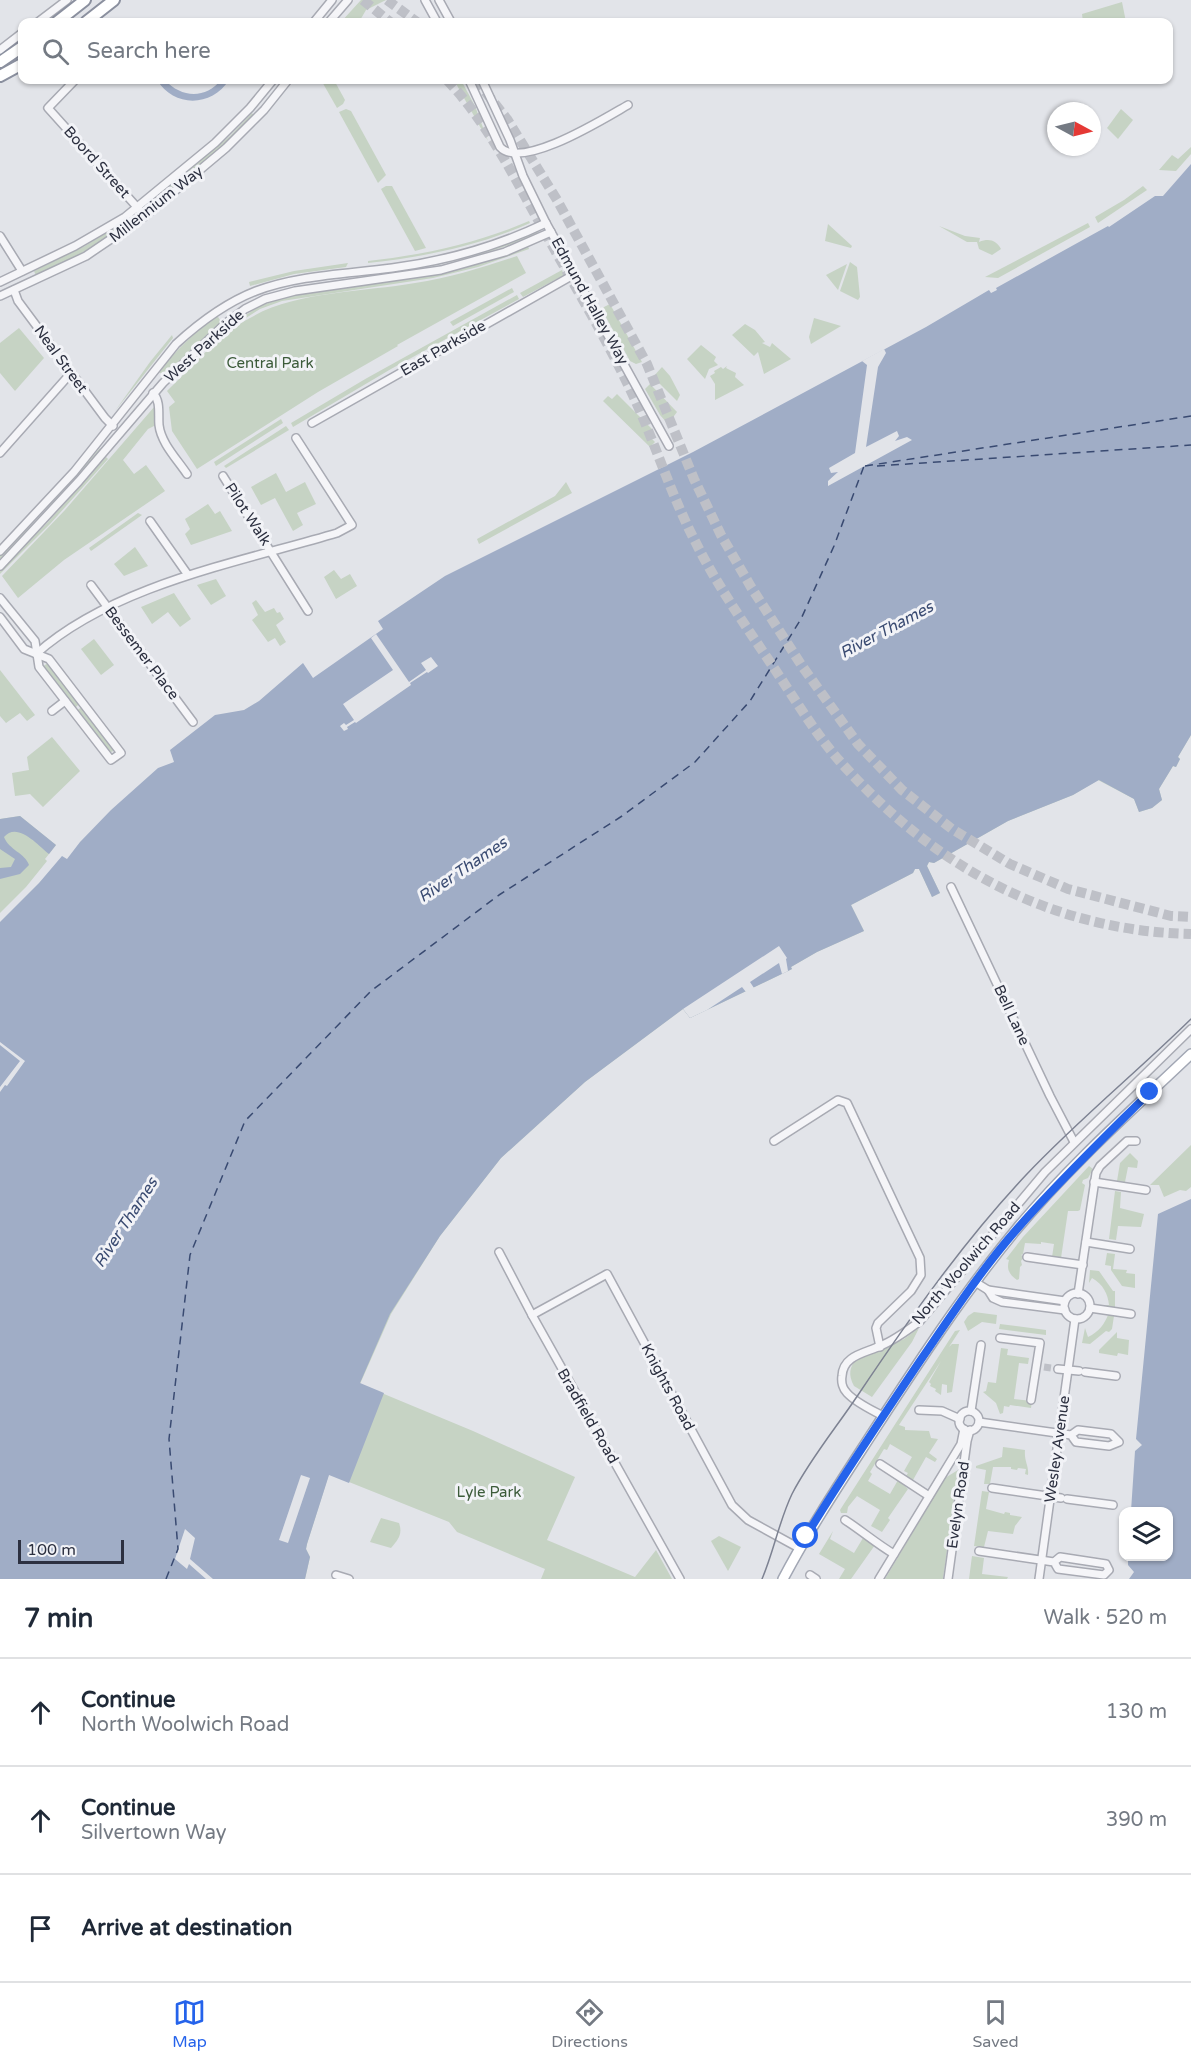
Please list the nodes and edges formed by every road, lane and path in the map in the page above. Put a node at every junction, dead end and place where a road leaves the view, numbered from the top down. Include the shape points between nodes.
1 (67, 0) edge
2 (85, 0) edge
3 (114, 0) edge
4 (119, 0) edge
5 (332, 0) edge
6 (348, 0) edge
7 (425, 0) edge
8 (439, 0) edge
9 (101, 10) junction
10 (43, 18) edge
11 (62, 18) edge
12 (91, 18) edge
13 (317, 18) edge
14 (332, 18) edge
15 (435, 18) edge
16 (449, 18) edge
17 (18, 36) edge
18 (0, 50) edge
19 (18, 50) edge
20 (0, 62) edge
21 (18, 66) edge
22 (0, 76) edge
23 (71, 84) edge
24 (270, 84) edge
25 (285, 84) edge
26 (471, 84) edge
27 (484, 84) edge
28 (256, 102) junction
29 (628, 105) dead end
30 (264, 110) junction
31 (516, 154) junction
32 (137, 207) junction
33 (145, 216) junction
34 (546, 223) junction
35 (551, 232) junction
36 (0, 236) edge
37 (22, 271) junction
38 (575, 274) junction
39 (0, 282) edge
40 (14, 290) junction
41 (0, 297) edge
42 (71, 373) junction
43 (153, 393) junction
44 (137, 395) junction
45 (312, 423) dead end
46 (113, 426) junction
47 (296, 438) dead end
48 (669, 446) dead end
49 (0, 453) edge
50 (187, 474) dead end
51 (224, 476) dead end
52 (150, 521) dead end
53 (0, 551) edge
54 (273, 552) junction
55 (0, 566) edge
56 (188, 575) junction
57 (91, 585) dead end
58 (0, 598) edge
59 (108, 607) junction
60 (308, 611) dead end
61 (0, 617) edge
62 (36, 654) junction
63 (65, 701) junction
64 (52, 711) dead end
65 (193, 722) dead end
66 (951, 887) dead end
67 (1191, 1029) edge
68 (1191, 1053) edge
69 (774, 1141) dead end
70 (1136, 1141) dead end
71 (1074, 1142) junction
72 (1094, 1182) junction
73 (1146, 1190) dead end
74 (1086, 1242) junction
75 (1130, 1249) dead end
76 (499, 1252) dead end
77 (1028, 1257) dead end
78 (1083, 1265) junction
79 (975, 1282) junction
80 (988, 1290) junction
81 (1078, 1294) junction
82 (1065, 1301) junction
83 (1090, 1308) junction
84 (1065, 1310) junction
85 (1131, 1314) dead end
86 (531, 1315) junction
87 (1075, 1319) junction
88 (1000, 1338) dead end
89 (981, 1345) dead end
90 (880, 1347) junction
91 (1058, 1369) tunnel mouth
92 (1068, 1370) junction
93 (1116, 1376) dead end
94 (1031, 1400) dead end
95 (919, 1410) dead end
96 (971, 1411) junction
97 (883, 1416) junction
98 (960, 1419) junction
99 (979, 1422) junction
100 (967, 1429) junction
101 (1059, 1433) junction
102 (1071, 1435) junction
103 (964, 1462) junction
104 (880, 1464) dead end
105 (943, 1473) junction
106 (992, 1488) dead end
107 (929, 1496) junction
108 (1050, 1497) junction
109 (1113, 1505) dead end
110 (845, 1520) dead end
111 (799, 1548) junction
112 (979, 1551) dead end
113 (894, 1554) junction
114 (1041, 1560) junction
115 (1054, 1562) junction
116 (336, 1575) dead end
117 (349, 1579) edge
118 (680, 1579) edge
119 (783, 1579) edge
120 (879, 1579) edge
121 (948, 1579) edge
122 (1039, 1579) edge

1 - 10 street
2 - 11 highway
3 - 9 highway
4 - 9 highway
5 - 13 street
6 - 14 street
7 - 15 street
8 - 16 street
9 - 12 highway
17 - 18 street
19 - 20 highway
21 - 22 highway
23 - 32 street, Boord Street via 48,108
24 - 28 street, Millennium Way
25 - 30 street, Millennium Way
26 - 31 street via 500,147
27 - 31 street, Edmund Halley Way
28 - 30 street
28 - 32 street, Millennium Way via 215,143
29 - 31 street via 547,148
30 - 33 street, Millennium Way via 226,148
31 - 34 street, Edmund Halley Way
32 - 33 street, Boord Street
32 - 37 street, Millennium Way via 90,238
33 - 40 street, Millennium Way via 86,256
34 - 35 street, Edmund Halley Way
34 - 44 street, West Parkside via 484,248 435,260 300,280 256,291 196,326
35 - 38 street, Edmund Halley Way
35 - 43 street, West Parkside via 505,252 441,270 295,291 265,299 226,323
36 - 37 street
37 - 39 street, Millennium Way
38 - 45 street, East Parkside
38 - 48 street, Edmund Halley Way
40 - 41 street, Millennium Way
40 - 42 street, Neal Street
42 - 46 street, Neal Street
42 - 49 street
43 - 44 street
43 - 50 street via 158,401 162,437
43 - 55 street, West Parkside
44 - 46 street, West Parkside
46 - 53 street, West Parkside
47 - 54 street via 352,525
51 - 54 street, Pilot Walk
52 - 56 street
54 - 56 street
54 - 60 street, Pilot Walk
56 - 59 street
57 - 59 street, Bessemer Place
58 - 62 street via 34,640
59 - 62 street
59 - 65 street, Bessemer Place
61 - 62 street via 24,649
62 - 63 street via 39,667
62 - 63 street via 49,659 121,753 111,760
63 - 64 street
66 - 71 street, Bell Lane
67 - 71 street, North Woolwich Road
68 - 79 main road via 1059,1181
69 - 90 street via 838,1100 847,1103 920,1258 921,1275 911,1291 878,1323
70 - 72 street via 1127,1141 1100,1166
71 - 90 street, North Woolwich Road via 927,1313 906,1332
72 - 73 street
72 - 74 street
74 - 75 street
74 - 78 street
76 - 86 street, Bradfield Road
77 - 78 street
78 - 81 street
79 - 80 street
79 - 97 main road
80 - 82 street
80 - 84 street via 1002,1302
81 - 82 street
81 - 83 street via 1088,1300
82 - 84 street
83 - 85 street
83 - 87 street via 1086,1316
84 - 87 street
86 - 111 street, Knights Road via 607,1274 732,1505 748,1520
86 - 118 street, Bradfield Road
87 - 92 street, Wesley Avenue
88 - 94 street via 1040,1343 1040,1367
89 - 96 street
90 - 97 street, North Woolwich Road via 849,1360 841,1378 849,1395
91 - 92 street
92 - 93 street
92 - 101 street, Wesley Avenue
95 - 98 street via 942,1411
96 - 98 street
96 - 99 street
97 - 111 main road
98 - 100 street
99 - 100 street via 976,1428
99 - 101 street
100 - 103 street, Evelyn Road
100 - 105 street
101 - 102 street
101 - 108 street, Wesley Avenue
102 - 102 street via 1076,1442 1109,1446 1119,1442 1111,1434 1078,1430
103 - 105 street
103 - 121 street, Evelyn Road
104 - 107 street
105 - 107 street
106 - 108 street
107 - 113 street
108 - 109 street
108 - 114 street, Wesley Avenue
110 - 113 street
111 - 119 main road
112 - 114 street
113 - 120 street
114 - 115 street
114 - 122 street, Wesley Avenue
115 - 115 street via 1058,1569 1104,1575 1109,1570 1106,1564 1060,1557
116 - 117 street

